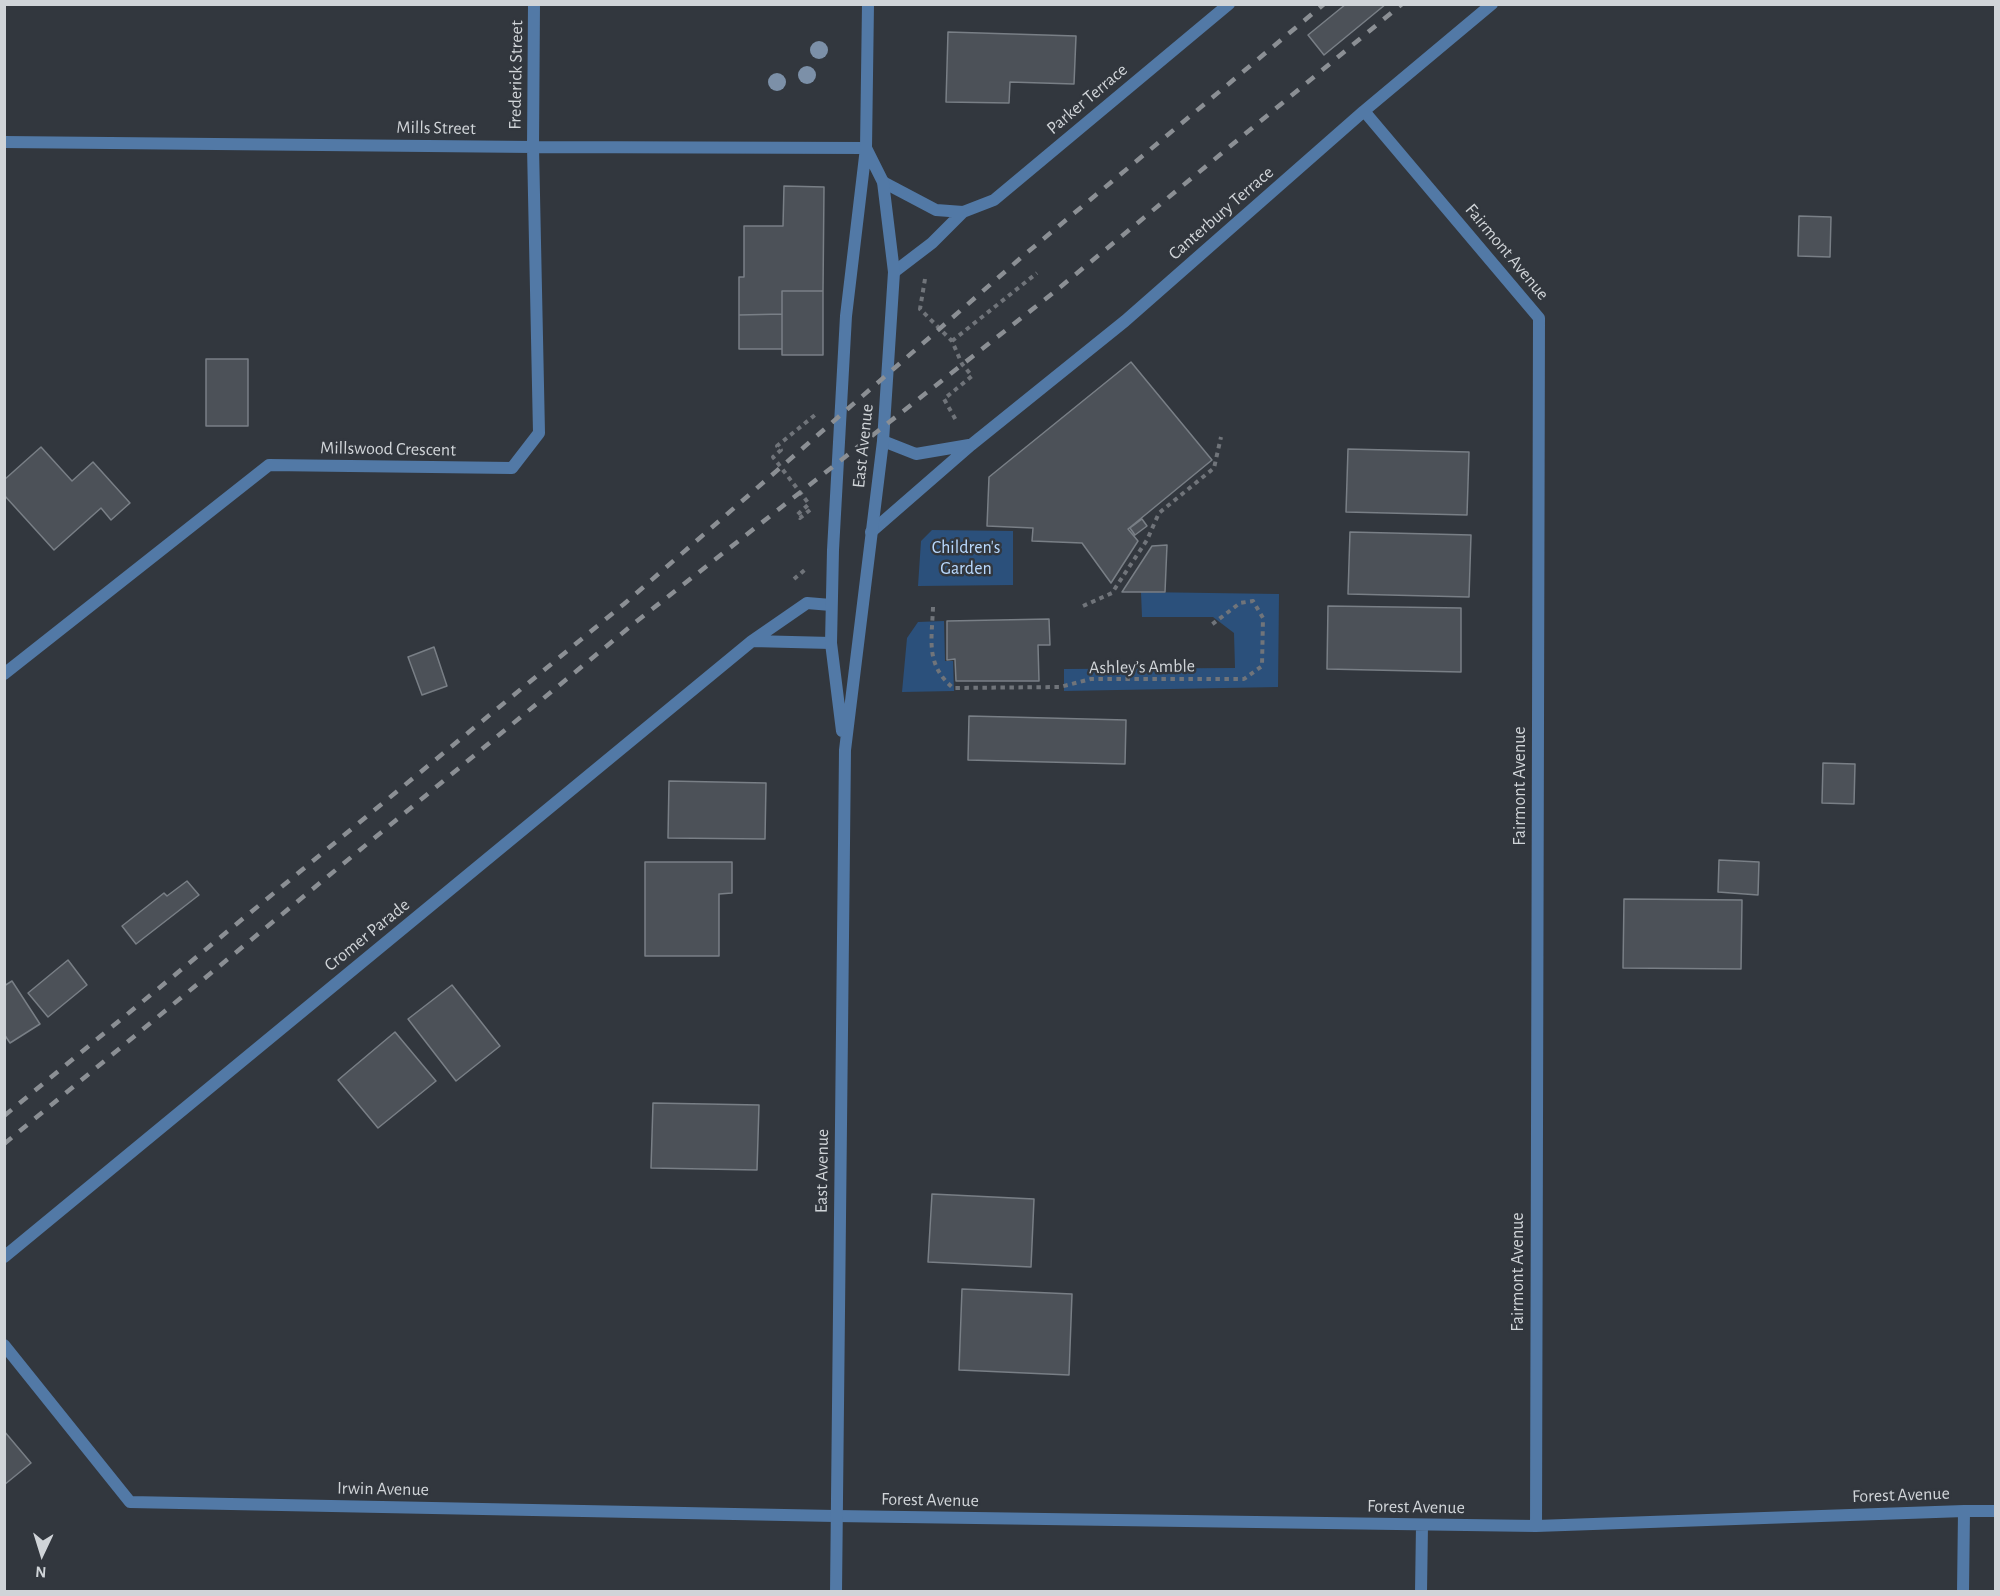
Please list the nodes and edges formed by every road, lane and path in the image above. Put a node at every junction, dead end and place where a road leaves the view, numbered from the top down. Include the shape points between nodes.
1 (534, 4) edge
2 (868, 4) edge
3 (1229, 4) edge
4 (1492, 4) edge
5 (1364, 111) junction
6 (4, 142) edge
7 (533, 147) junction
8 (866, 148) junction
9 (883, 182) junction
10 (963, 212) junction
11 (927, 270) dead end
12 (894, 272) junction
13 (1037, 273) dead end
14 (952, 341) junction
15 (824, 408) dead end
16 (1221, 437) dead end
17 (884, 441) junction
18 (971, 445) junction
19 (814, 512) dead end
20 (871, 532) junction
21 (831, 604) junction
22 (1083, 606) dead end
23 (933, 607) dead end
24 (1210, 626) dead end
25 (752, 641) junction
26 (831, 643) junction
27 (4, 674) edge
28 (845, 750) junction
29 (4, 1257) edge
30 (4, 1345) edge
31 (1964, 1511) junction
32 (1995, 1511) edge
33 (835, 1516) junction
34 (1422, 1525) junction
35 (1536, 1526) junction
36 (836, 1592) edge
37 (1421, 1592) edge
38 (1963, 1592) edge

1 - 7 street, Frederick Street
2 - 8 street, East Avenue
3 - 10 street, Parker Terrace via 994,200
4 - 5 street, Canterbury Terrace
5 - 18 street, Canterbury Terrace via 1125,321
5 - 35 street, Fairmont Avenue via 1539,318
6 - 7 street, Mills Street
7 - 8 street, Mills Street
7 - 27 street, Millswood Crescent via 539,433 512,468 269,465
8 - 9 street, East Avenue
8 - 21 street, East Avenue via 846,316
9 - 10 street, Parker Terrace via 936,210
9 - 12 street, East Avenue
10 - 12 street, Parker Terrace via 932,243
11 - 14 path via 920,309
12 - 17 street, East Avenue
13 - 14 path
14 - 18 path via 972,376 944,399
15 - 19 path via 777,446 781,450 773,458 809,504 797,515 800,518 812,508
16 - 22 path via 1214,468 1159,513 1147,540 1112,593
17 - 18 street, Canterbury Terrace via 916,454
17 - 20 street, East Avenue
18 - 20 street, Canterbury Terrace
20 - 28 street, East Avenue
21 - 25 street, Cromer Parade via 807,603
21 - 26 street, East Avenue
23 - 24 path, Ashley’s Amble via 934,662 953,688 1060,687 1091,679 1244,679 1262,666 1263,618 1253,601 1240,603
25 - 26 street
25 - 29 street, Cromer Parade
26 - 28 street, East Avenue
28 - 33 street, East Avenue
30 - 33 street, Irwin Avenue via 130,1502
31 - 32 street, Forest Avenue
31 - 35 street, Forest Avenue
31 - 38 street
33 - 34 street, Forest Avenue
33 - 36 street, East Avenue
34 - 35 street, Forest Avenue
34 - 37 street

